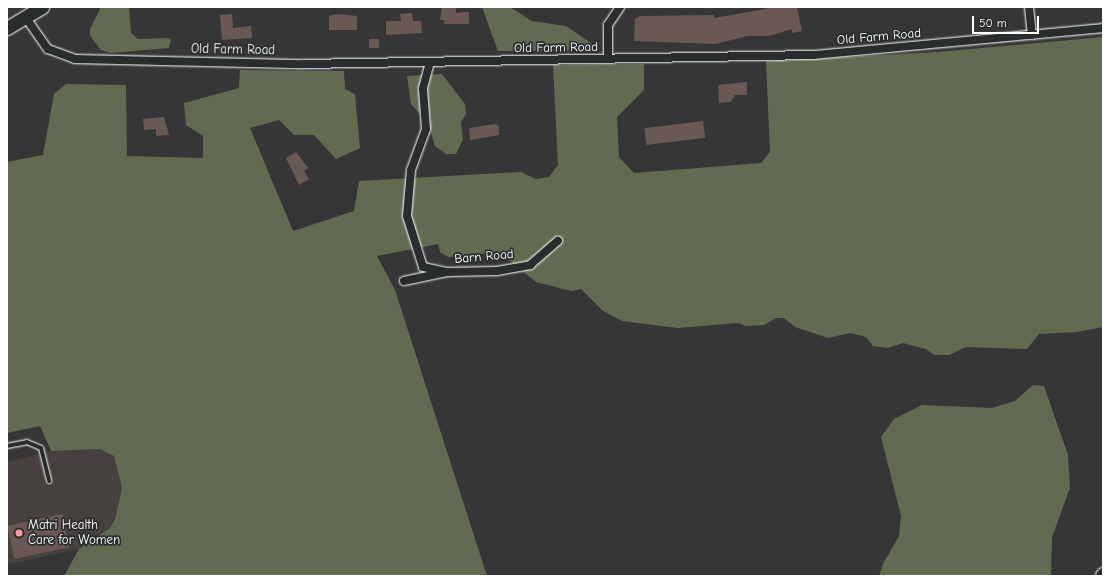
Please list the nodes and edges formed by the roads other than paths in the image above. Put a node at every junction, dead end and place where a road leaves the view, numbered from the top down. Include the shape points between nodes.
1 (42, 7) edge
2 (620, 7) edge
3 (1029, 7) edge
4 (26, 18) junction
5 (7, 28) edge
6 (1103, 28) edge
7 (1032, 35) junction
8 (608, 59) junction
9 (430, 62) junction
10 (558, 241) dead end
11 (447, 272) junction
12 (404, 281) dead end
13 (7, 446) edge
14 (49, 481) dead end

1 - 4 main road
2 - 8 street via 608,25
3 - 7 street
4 - 5 main road
4 - 9 street, Old Farm Road via 48,49 75,58 303,64
6 - 7 street, Old Farm Road
7 - 8 street, Old Farm Road via 814,55
8 - 9 street, Old Farm Road
9 - 11 street via 423,89 426,128 411,170 408,216 423,266
10 - 11 street, Barn Road via 530,264 497,271
11 - 12 street, Barn Road
13 - 14 lane via 27,442 41,448

